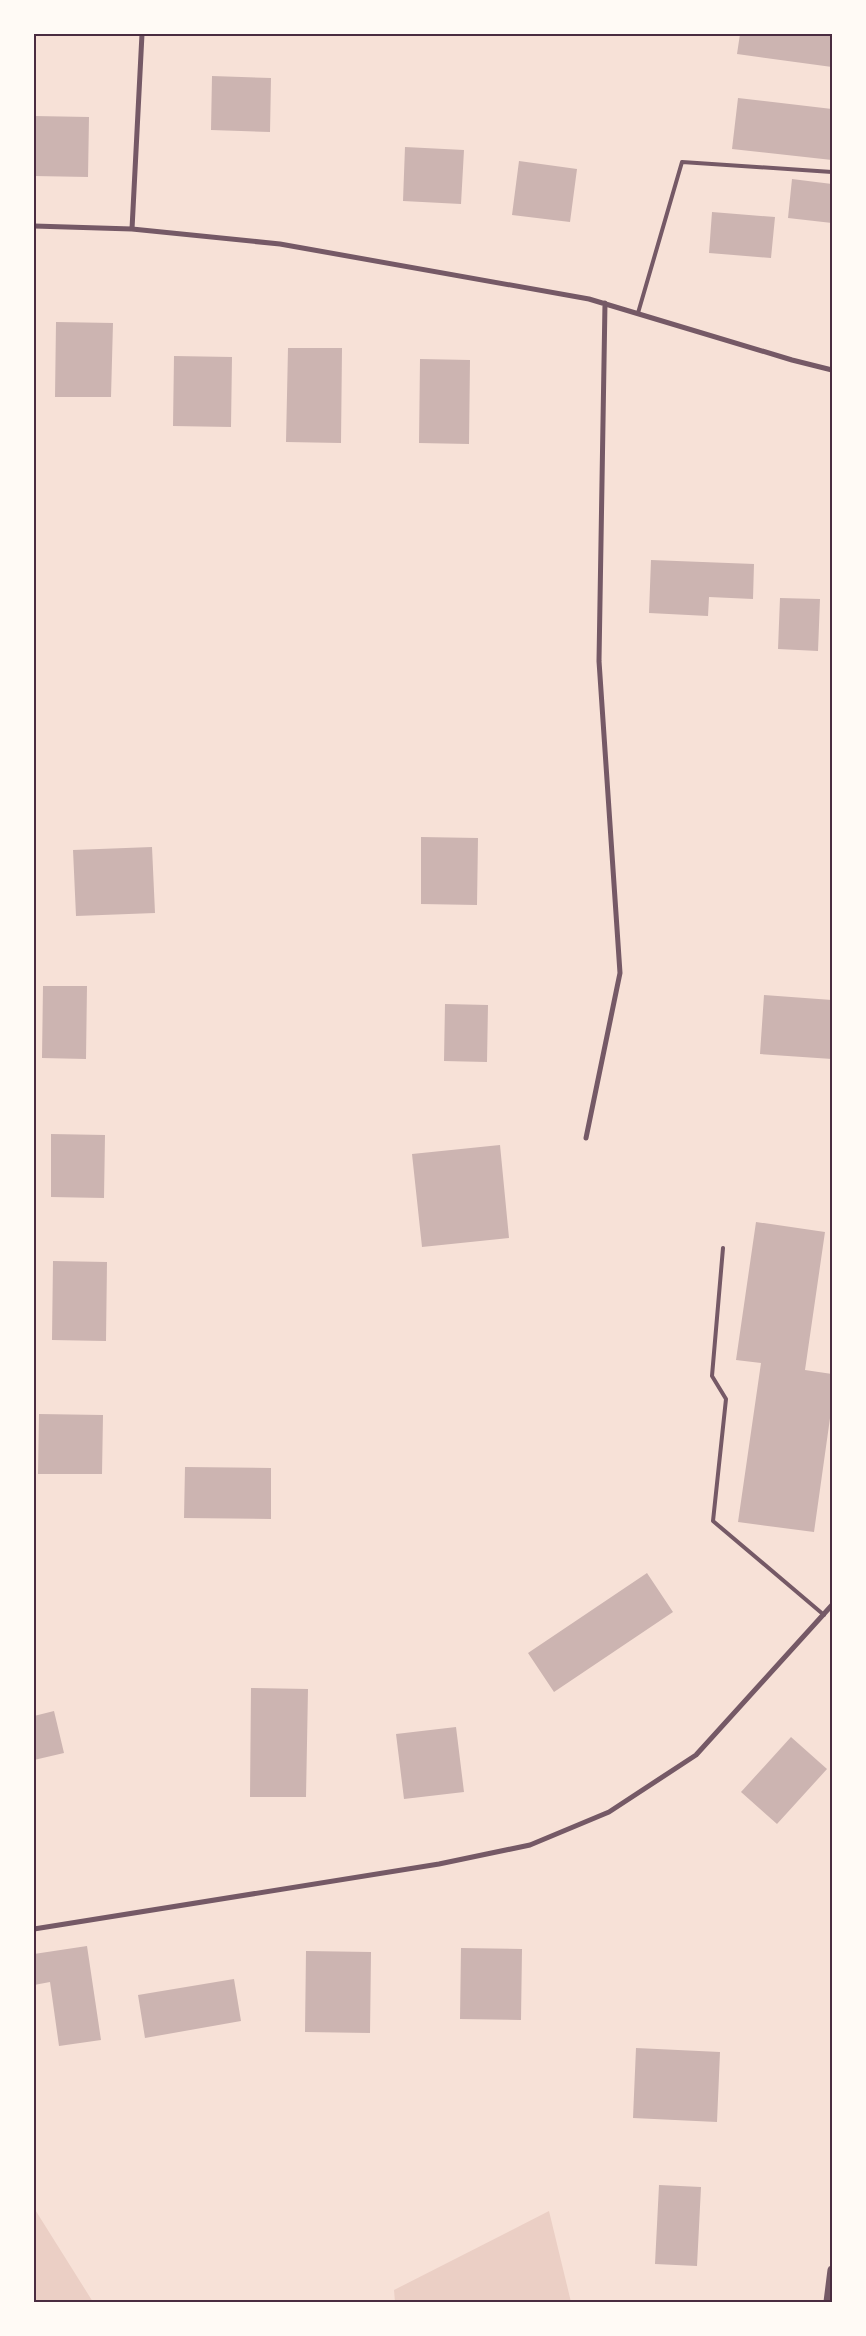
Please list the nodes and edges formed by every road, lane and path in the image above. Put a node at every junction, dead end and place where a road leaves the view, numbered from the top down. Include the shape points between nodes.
1 (142, 34) edge
2 (832, 172) edge
3 (34, 226) edge
4 (132, 228) junction
5 (605, 303) junction
6 (638, 313) junction
7 (832, 370) edge
8 (586, 1138) dead end
9 (723, 1248) dead end
10 (832, 1605) edge
11 (824, 1615) junction
12 (34, 1929) edge
13 (832, 2270) edge
14 (828, 2302) edge

1 - 4 street
2 - 6 lane via 682,162
3 - 4 street
4 - 5 street via 280,244
5 - 6 street
5 - 8 street via 599,661 620,973
6 - 7 street
9 - 11 lane via 712,1376 726,1399 712,1521
10 - 11 street
11 - 12 street via 696,1755 609,1812 530,1844 439,1864
13 - 14 street

